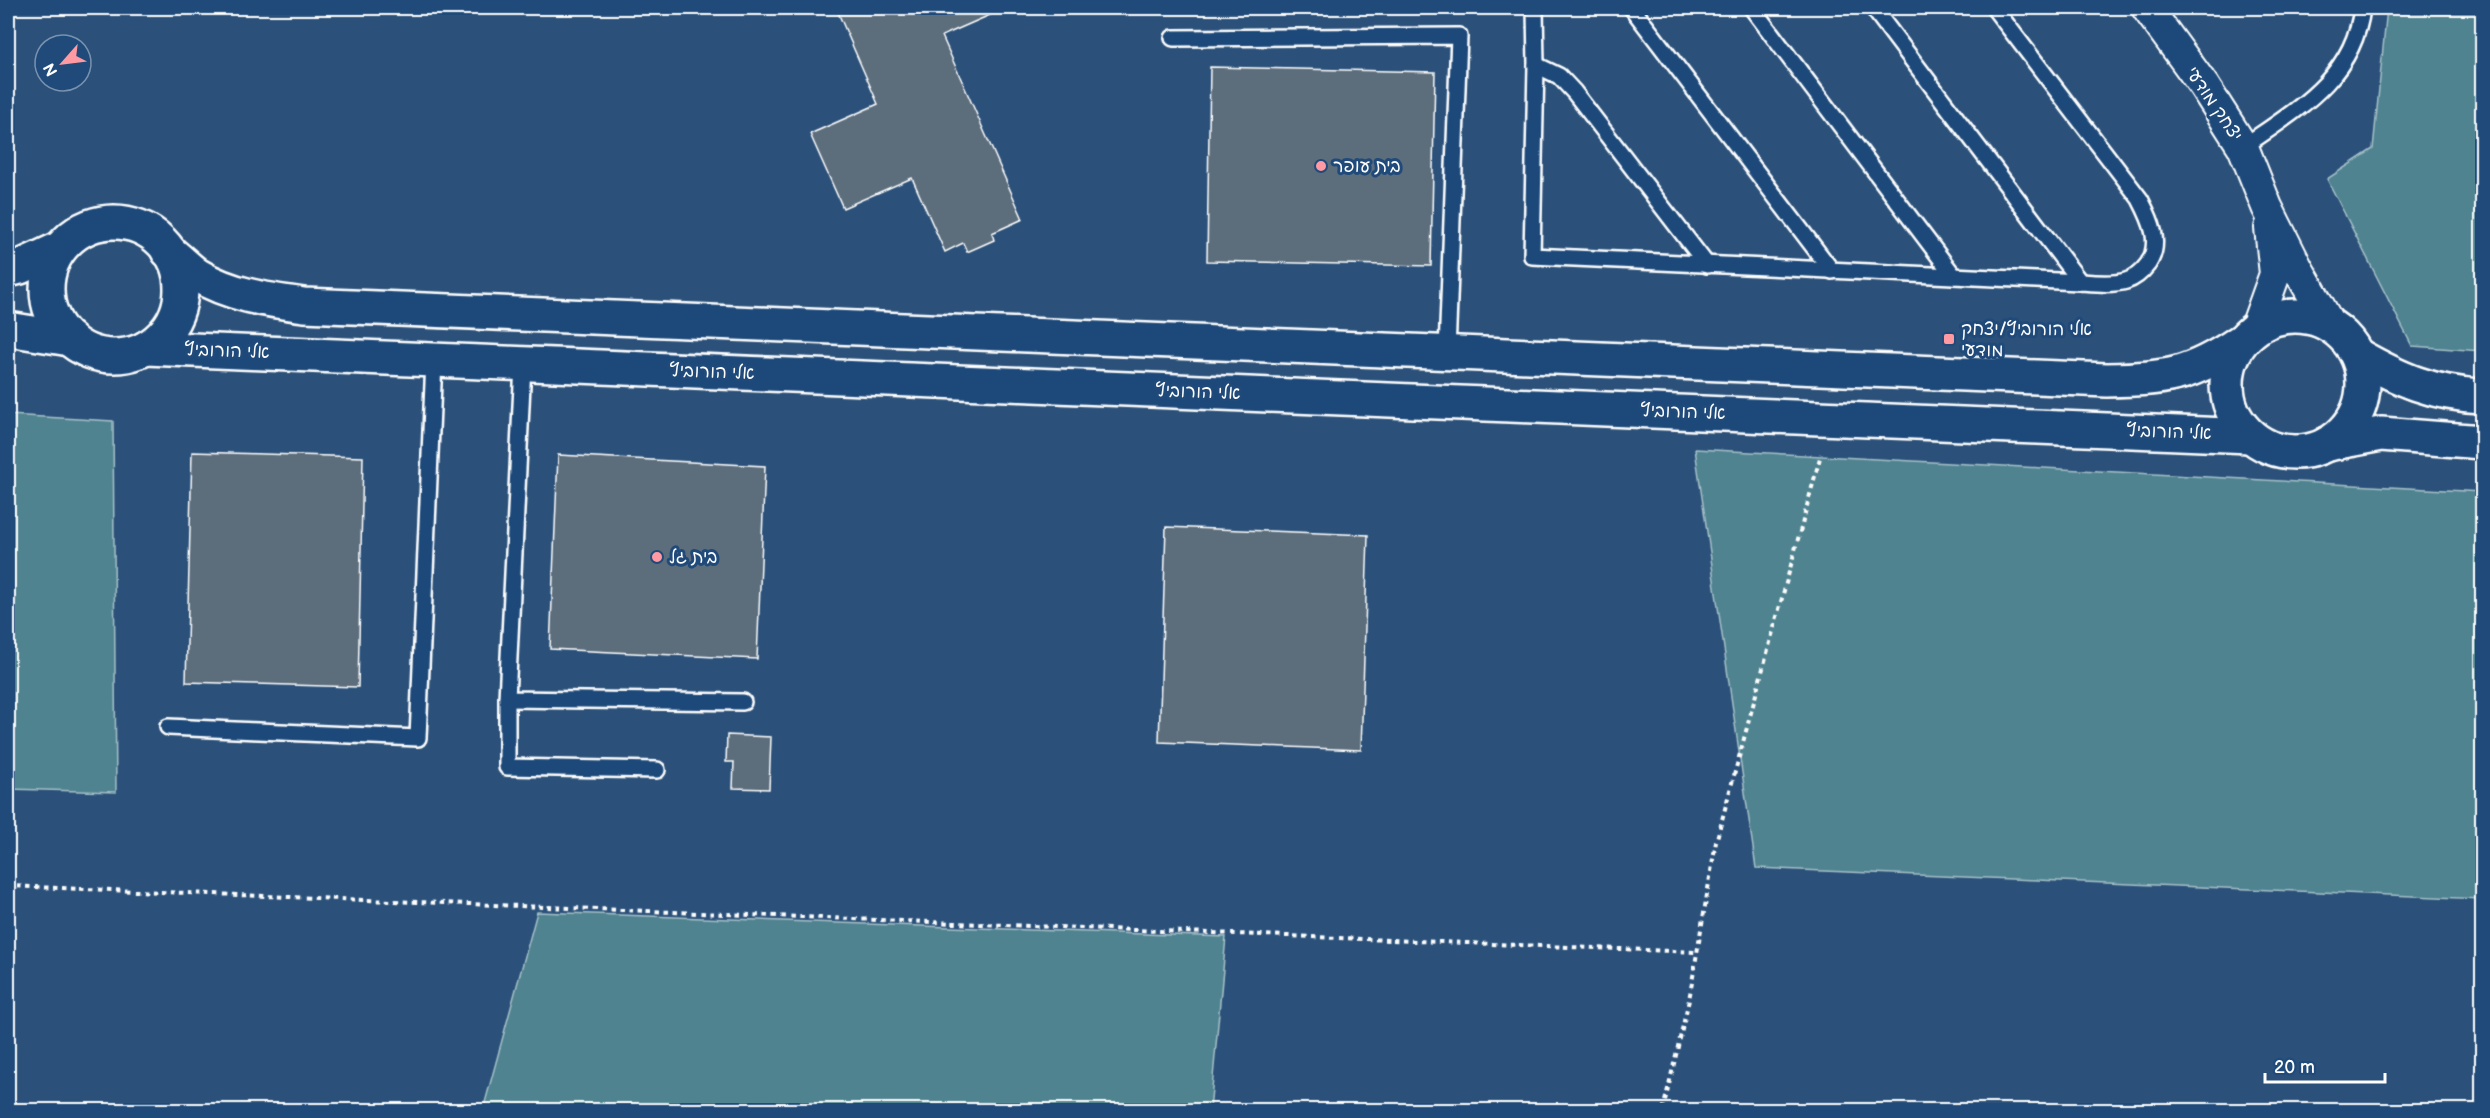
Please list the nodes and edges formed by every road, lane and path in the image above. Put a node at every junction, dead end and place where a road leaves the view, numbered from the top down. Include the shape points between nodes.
1 (1535, 8) edge
2 (1632, 8) edge
3 (1752, 8) edge
4 (1873, 8) edge
5 (1994, 8) edge
6 (2147, 8) edge
7 (2362, 8) edge
8 (1173, 38) dead end
9 (1536, 65) junction
10 (2243, 147) junction
11 (2267, 207) junction
12 (59, 249) junction
13 (168, 250) junction
14 (1707, 265) junction
15 (8, 270) edge
16 (1832, 271) junction
17 (1954, 276) junction
18 (2080, 282) junction
19 (2330, 325) junction
20 (8, 329) edge
21 (2248, 335) junction
22 (70, 339) junction
23 (146, 348) junction
24 (1447, 352) junction
25 (2357, 356) junction
26 (434, 360) junction
27 (523, 364) junction
28 (2482, 396) edge
29 (1830, 418) junction
30 (2250, 436) junction
31 (2482, 442) edge
32 (2327, 444) junction
33 (507, 699) junction
34 (743, 702) dead end
35 (168, 727) dead end
36 (657, 770) dead end
37 (8, 886) edge
38 (1697, 952) junction
39 (1663, 1110) edge

1 - 9 lane
2 - 16 lane
3 - 17 lane
4 - 18 lane
5 - 18 lane via 2149,216 2155,236 2154,254 2142,273 2126,281
6 - 10 street, יצחק מודעי
7 - 10 lane via 2360,27 2341,67 2315,95
8 - 24 lane via 1459,36
9 - 14 lane via 1558,76 1574,92
9 - 14 lane via 1532,256
10 - 11 street, יצחק מודעי
11 - 19 street, יצחק מודעי
11 - 21 street, יצחק מודעי via 2275,274
12 - 13 street via 81,230 119,222 147,231
12 - 15 street
12 - 22 street via 47,280 48,302 56,322
13 - 23 street via 178,271 179,304 170,325
13 - 24 street via 196,274 223,289 304,305
14 - 16 lane
16 - 17 lane
17 - 18 lane
19 - 21 street via 2316,318 2284,316
19 - 25 street via 2346,338
20 - 22 street
21 - 24 street via 2212,361 2182,373 2150,379 2107,380
21 - 30 street via 2229,362 2226,382 2236,420
22 - 23 street via 106,356
23 - 26 street, אלי הורוביץ
25 - 28 street via 2410,384 2445,393
25 - 32 street via 2363,376 2356,415 2344,432
26 - 27 street, אלי הורוביץ
26 - 35 lane via 418,738
27 - 29 street, אלי הורוביץ
27 - 33 lane
29 - 30 street, אלי הורוביץ
29 - 38 path via 1716,842
30 - 32 street via 2267,447 2287,452 2308,452
31 - 32 street via 2381,434
33 - 34 lane
33 - 36 lane via 507,767
37 - 38 path
38 - 39 path

